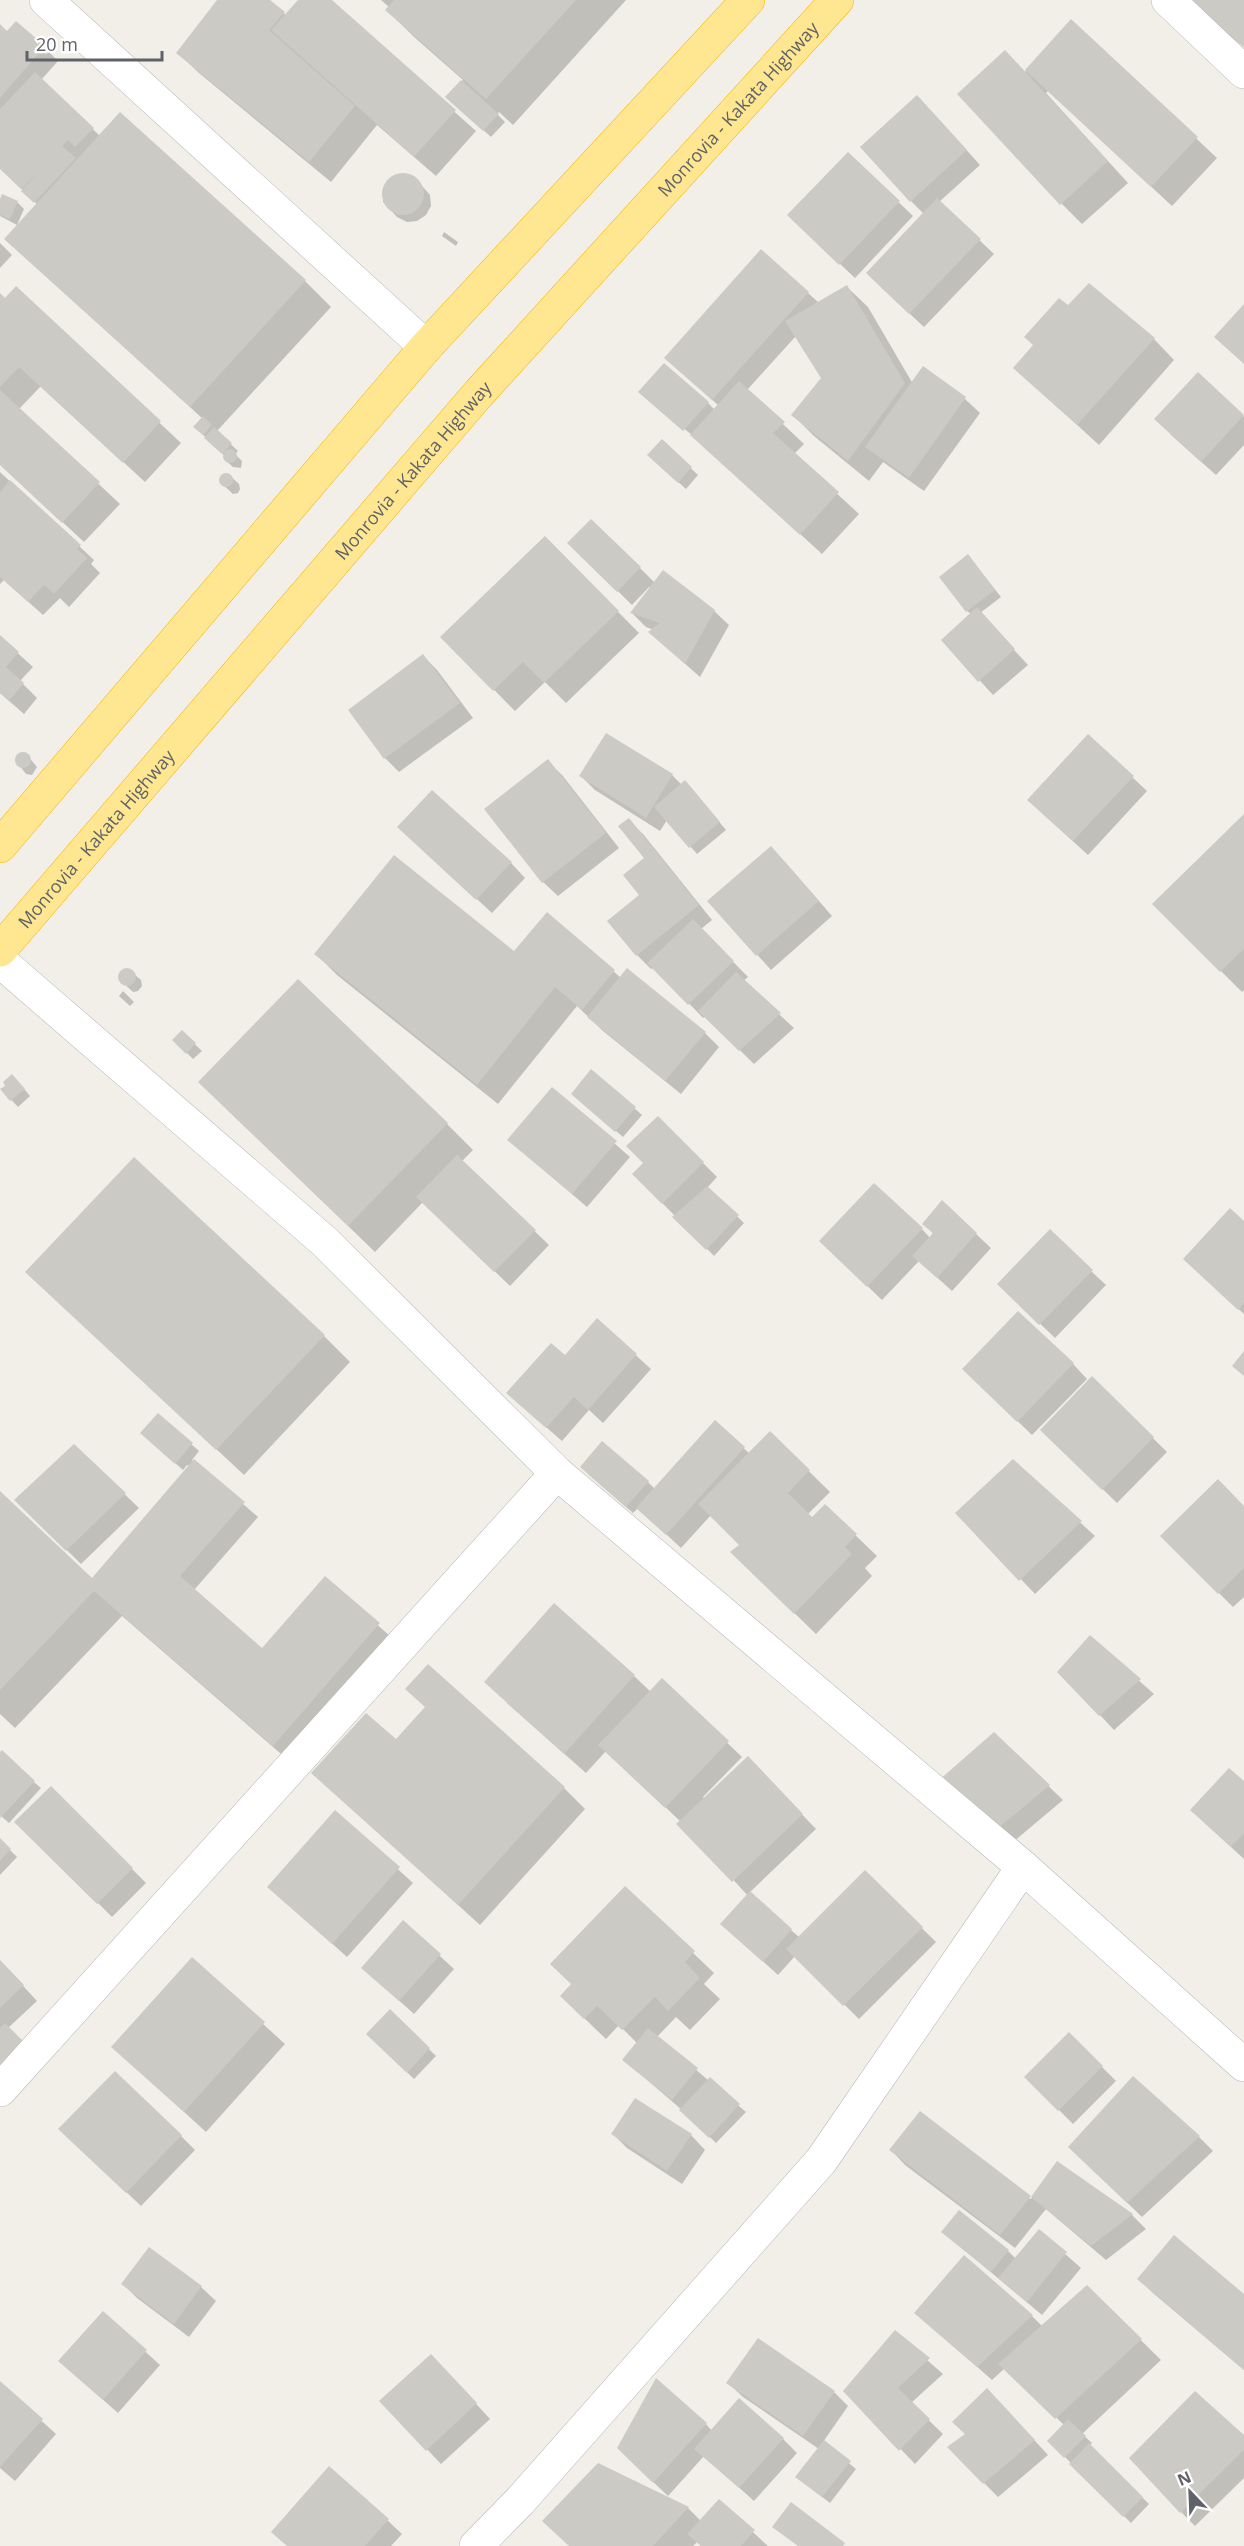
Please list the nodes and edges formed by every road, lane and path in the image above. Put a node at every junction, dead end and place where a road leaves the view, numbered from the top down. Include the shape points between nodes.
1 (46, 0) edge
2 (748, 0) edge
3 (837, 0) edge
4 (1168, 0) edge
5 (1244, 72) edge
6 (426, 347) junction
7 (0, 846) edge
8 (0, 950) edge
9 (0, 961) edge
10 (557, 1473) junction
11 (1023, 1867) junction
12 (1244, 2065) edge
13 (0, 2090) edge
14 (476, 2546) edge

1 - 6 street
2 - 6 highway
3 - 8 highway, Monrovia - Kakata Highway via 479,393
4 - 5 street
6 - 7 highway
9 - 10 street via 325,1242
10 - 11 street
10 - 13 street
11 - 12 street
11 - 14 street via 821,2161

